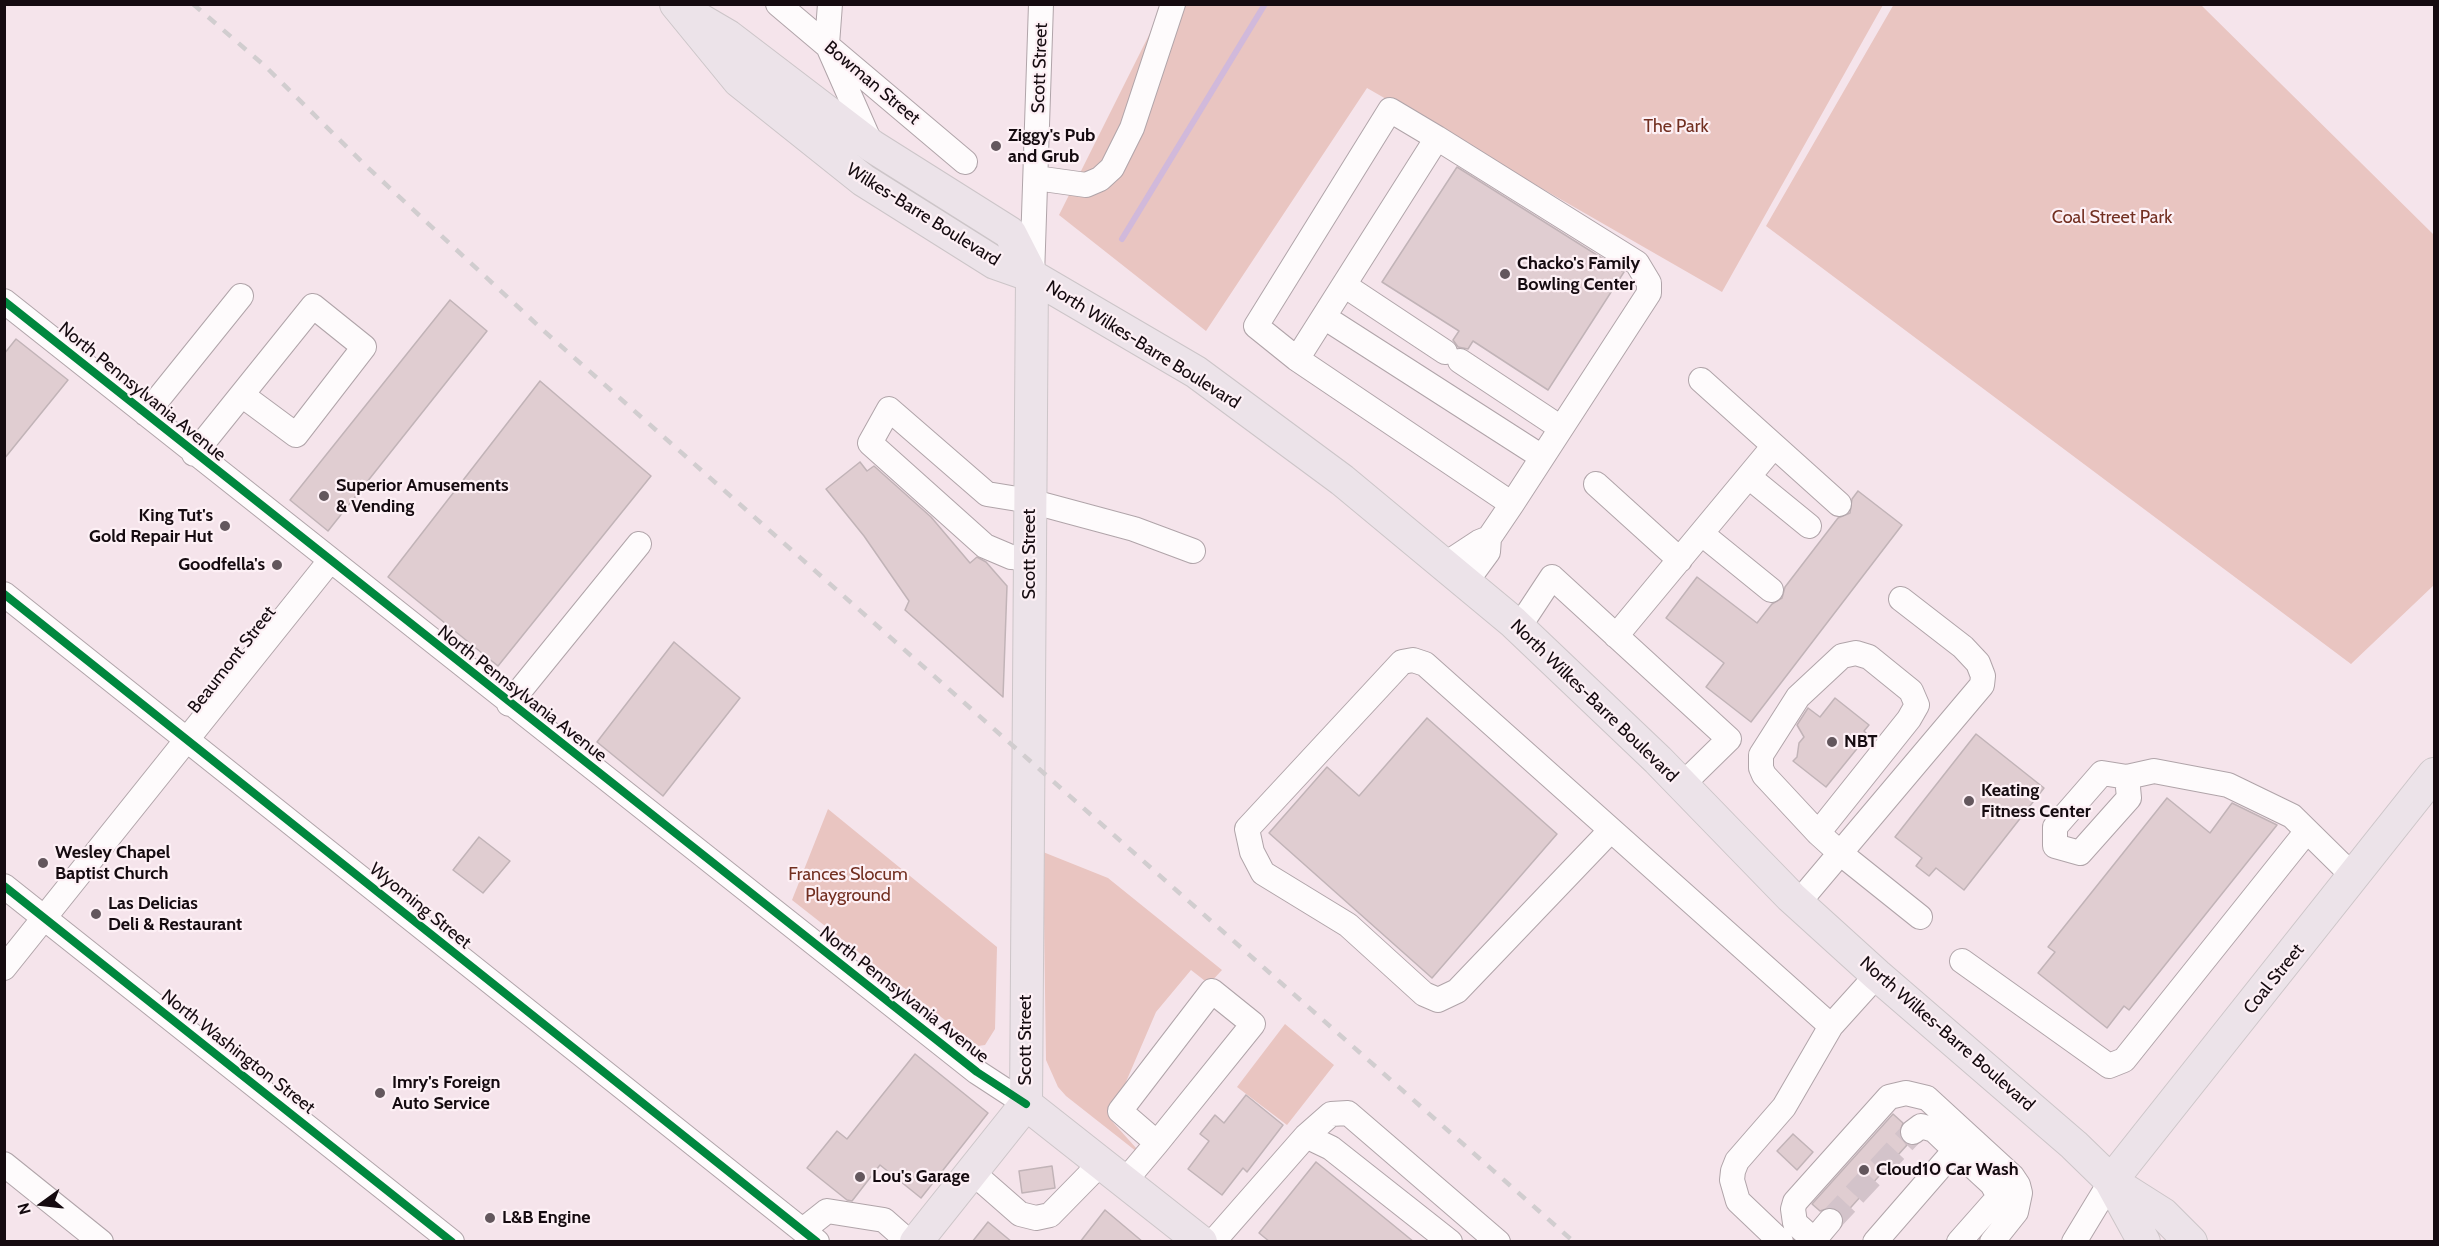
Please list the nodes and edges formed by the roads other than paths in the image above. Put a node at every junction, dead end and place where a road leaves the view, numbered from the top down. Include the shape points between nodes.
1 (778, 4) edge
2 (830, 4) edge
3 (1041, 4) edge
4 (1173, 4) edge
5 (679, 7) edge
6 (827, 44) junction
7 (1437, 138) junction
8 (872, 146) junction
9 (965, 162) dead end
10 (1036, 178) junction
11 (1032, 276) junction
12 (1344, 285) junction
13 (241, 297) dead end
14 (4, 302) edge
15 (1324, 317) junction
16 (1297, 359) junction
17 (1701, 380) dead end
18 (242, 395) junction
19 (146, 414) junction
20 (1561, 428) junction
21 (1773, 447) junction
22 (194, 454) junction
23 (1542, 457) junction
24 (1749, 477) junction
25 (1596, 484) dead end
26 (1030, 501) junction
27 (1512, 504) junction
28 (1839, 504) dead end
29 (1809, 526) dead end
30 (1702, 534) junction
31 (639, 544) dead end
32 (1193, 551) dead end
33 (1030, 558) junction
34 (1680, 560) junction
35 (329, 561) junction
36 (1455, 574) junction
37 (1771, 591) dead end
38 (4, 594) edge
39 (1901, 599) dead end
40 (1519, 627) junction
41 (1616, 636) junction
42 (509, 704) junction
43 (188, 740) junction
44 (2434, 774) edge
45 (2127, 777) dead end
46 (1682, 785) junction
47 (1611, 830) junction
48 (2307, 831) junction
49 (1818, 833) junction
50 (1839, 853) junction
51 (2354, 878) junction
52 (4, 886) edge
53 (1798, 903) junction
54 (1920, 917) dead end
55 (45, 918) junction
56 (1962, 961) dead end
57 (4, 968) edge
58 (1877, 975) junction
59 (1831, 1026) junction
60 (1026, 1104) junction
61 (1912, 1132) dead end
62 (1306, 1136) junction
63 (1156, 1143) junction
64 (1955, 1150) junction
65 (4, 1164) edge
66 (972, 1172) junction
67 (1113, 1172) junction
68 (2111, 1181) junction
69 (1830, 1221) tunnel mouth
70 (810, 1236) edge
71 (1815, 1241) edge
72 (101, 1242) edge
73 (452, 1242) edge
74 (909, 1242) edge
75 (916, 1242) edge
76 (1201, 1242) edge
77 (1213, 1242) edge
78 (1450, 1242) edge
79 (1497, 1242) edge
80 (1781, 1242) edge
81 (1875, 1242) edge
82 (1959, 1242) edge
83 (1992, 1242) edge
84 (2074, 1242) edge
85 (2144, 1242) edge
86 (2191, 1242) edge

1 - 6 street, Bowman Street
2 - 6 street
3 - 10 street, Scott Street
4 - 10 street via 1132,128 1112,168 1086,185
5 - 8 main road, Wilkes-Barre Boulevard via 728,36
5 - 11 main road, Wilkes-Barre Boulevard via 739,81 863,180 995,263
6 - 8 street
6 - 9 street, Bowman Street
7 - 12 street
7 - 16 street via 1390,110 1256,326
7 - 20 street via 1637,263 1646,276 1649,292
8 - 11 main road, Wilkes-Barre Boulevard via 1010,233
10 - 11 street, Scott Street
11 - 26 main road, Scott Street
11 - 36 main road, North Wilkes-Barre Boulevard via 1196,372 1342,480
12 - 15 street
12 - 20 street
13 - 19 street
14 - 19 street, North Pennsylvania Avenue
15 - 16 street
15 - 23 street
16 - 27 street
17 - 21 street
18 - 18 street via 314,306 364,347 296,435
18 - 22 street
19 - 22 street, North Pennsylvania Avenue
20 - 23 street
21 - 24 street
21 - 28 street
22 - 35 street, North Pennsylvania Avenue
23 - 27 street
24 - 29 street
24 - 30 street
25 - 34 street
26 - 32 street via 1134,529
26 - 33 main road, Scott Street
26 - 33 street via 987,494 889,409 870,443 985,546 1011,557
27 - 36 street via 1489,538 1488,552
30 - 34 street
30 - 37 street
31 - 42 street
33 - 60 main road, Scott Street
34 - 41 street
35 - 42 street, North Pennsylvania Avenue
35 - 43 street, Beaumont Street
36 - 40 main road, North Wilkes-Barre Boulevard
38 - 43 street, Wyoming Street
39 - 50 street via 1963,647 1978,663 1982,685
40 - 41 street via 1552,577
40 - 46 main road, North Wilkes-Barre Boulevard
41 - 46 street via 1729,739
42 - 60 street, North Pennsylvania Avenue via 977,1072
43 - 55 street, Beaumont Street
43 - 70 street, Wyoming Street
44 - 51 main road, Coal Street
45 - 48 street via 2154,771 2228,785 2292,816
46 - 53 main road, North Wilkes-Barre Boulevard
47 - 47 street via 1425,664 1413,660 1402,662 1247,829 1252,852 1263,873 1348,925 1424,994 1438,1000 1457,990
47 - 59 street
48 - 51 street
48 - 56 street via 2124,1060 2109,1066
49 - 49 street via 1917,705 1911,691 1869,657 1856,653 1842,656 1798,697 1761,754 1764,776
49 - 50 street
50 - 53 street
50 - 54 street
51 - 68 main road, Coal Street
52 - 55 street, North Washington Street
53 - 58 main road, North Wilkes-Barre Boulevard
55 - 57 street, Beaumont Street
55 - 73 street, North Washington Street
58 - 59 street
58 - 68 main road, North Wilkes-Barre Boulevard
59 - 80 street via 1784,1107 1737,1161 1733,1171 1738,1201
60 - 66 main road
60 - 67 main road, North Pennsylvania Avenue
61 - 64 street via 1920,1126 1934,1130
62 - 77 street
62 - 78 street via 1331,1148
62 - 79 street via 1331,1114 1348,1113
63 - 63 street via 1253,1024 1212,991 1120,1111
63 - 67 street
64 - 81 street
64 - 82 street via 1997,1193 1997,1199
65 - 72 street
66 - 67 street via 1020,1214 1036,1218 1050,1215
66 - 75 main road
67 - 76 main road, North Pennsylvania Avenue
68 - 84 street
68 - 85 main road, North Wilkes-Barre Boulevard
68 - 86 main road, North Wilkes-Barre Boulevard via 2163,1214
69 - 71 street
70 - 74 street via 827,1211 884,1220
71 - 83 street via 1795,1223 1795,1202 1889,1097 1906,1093 1927,1098 2018,1185 2016,1212

